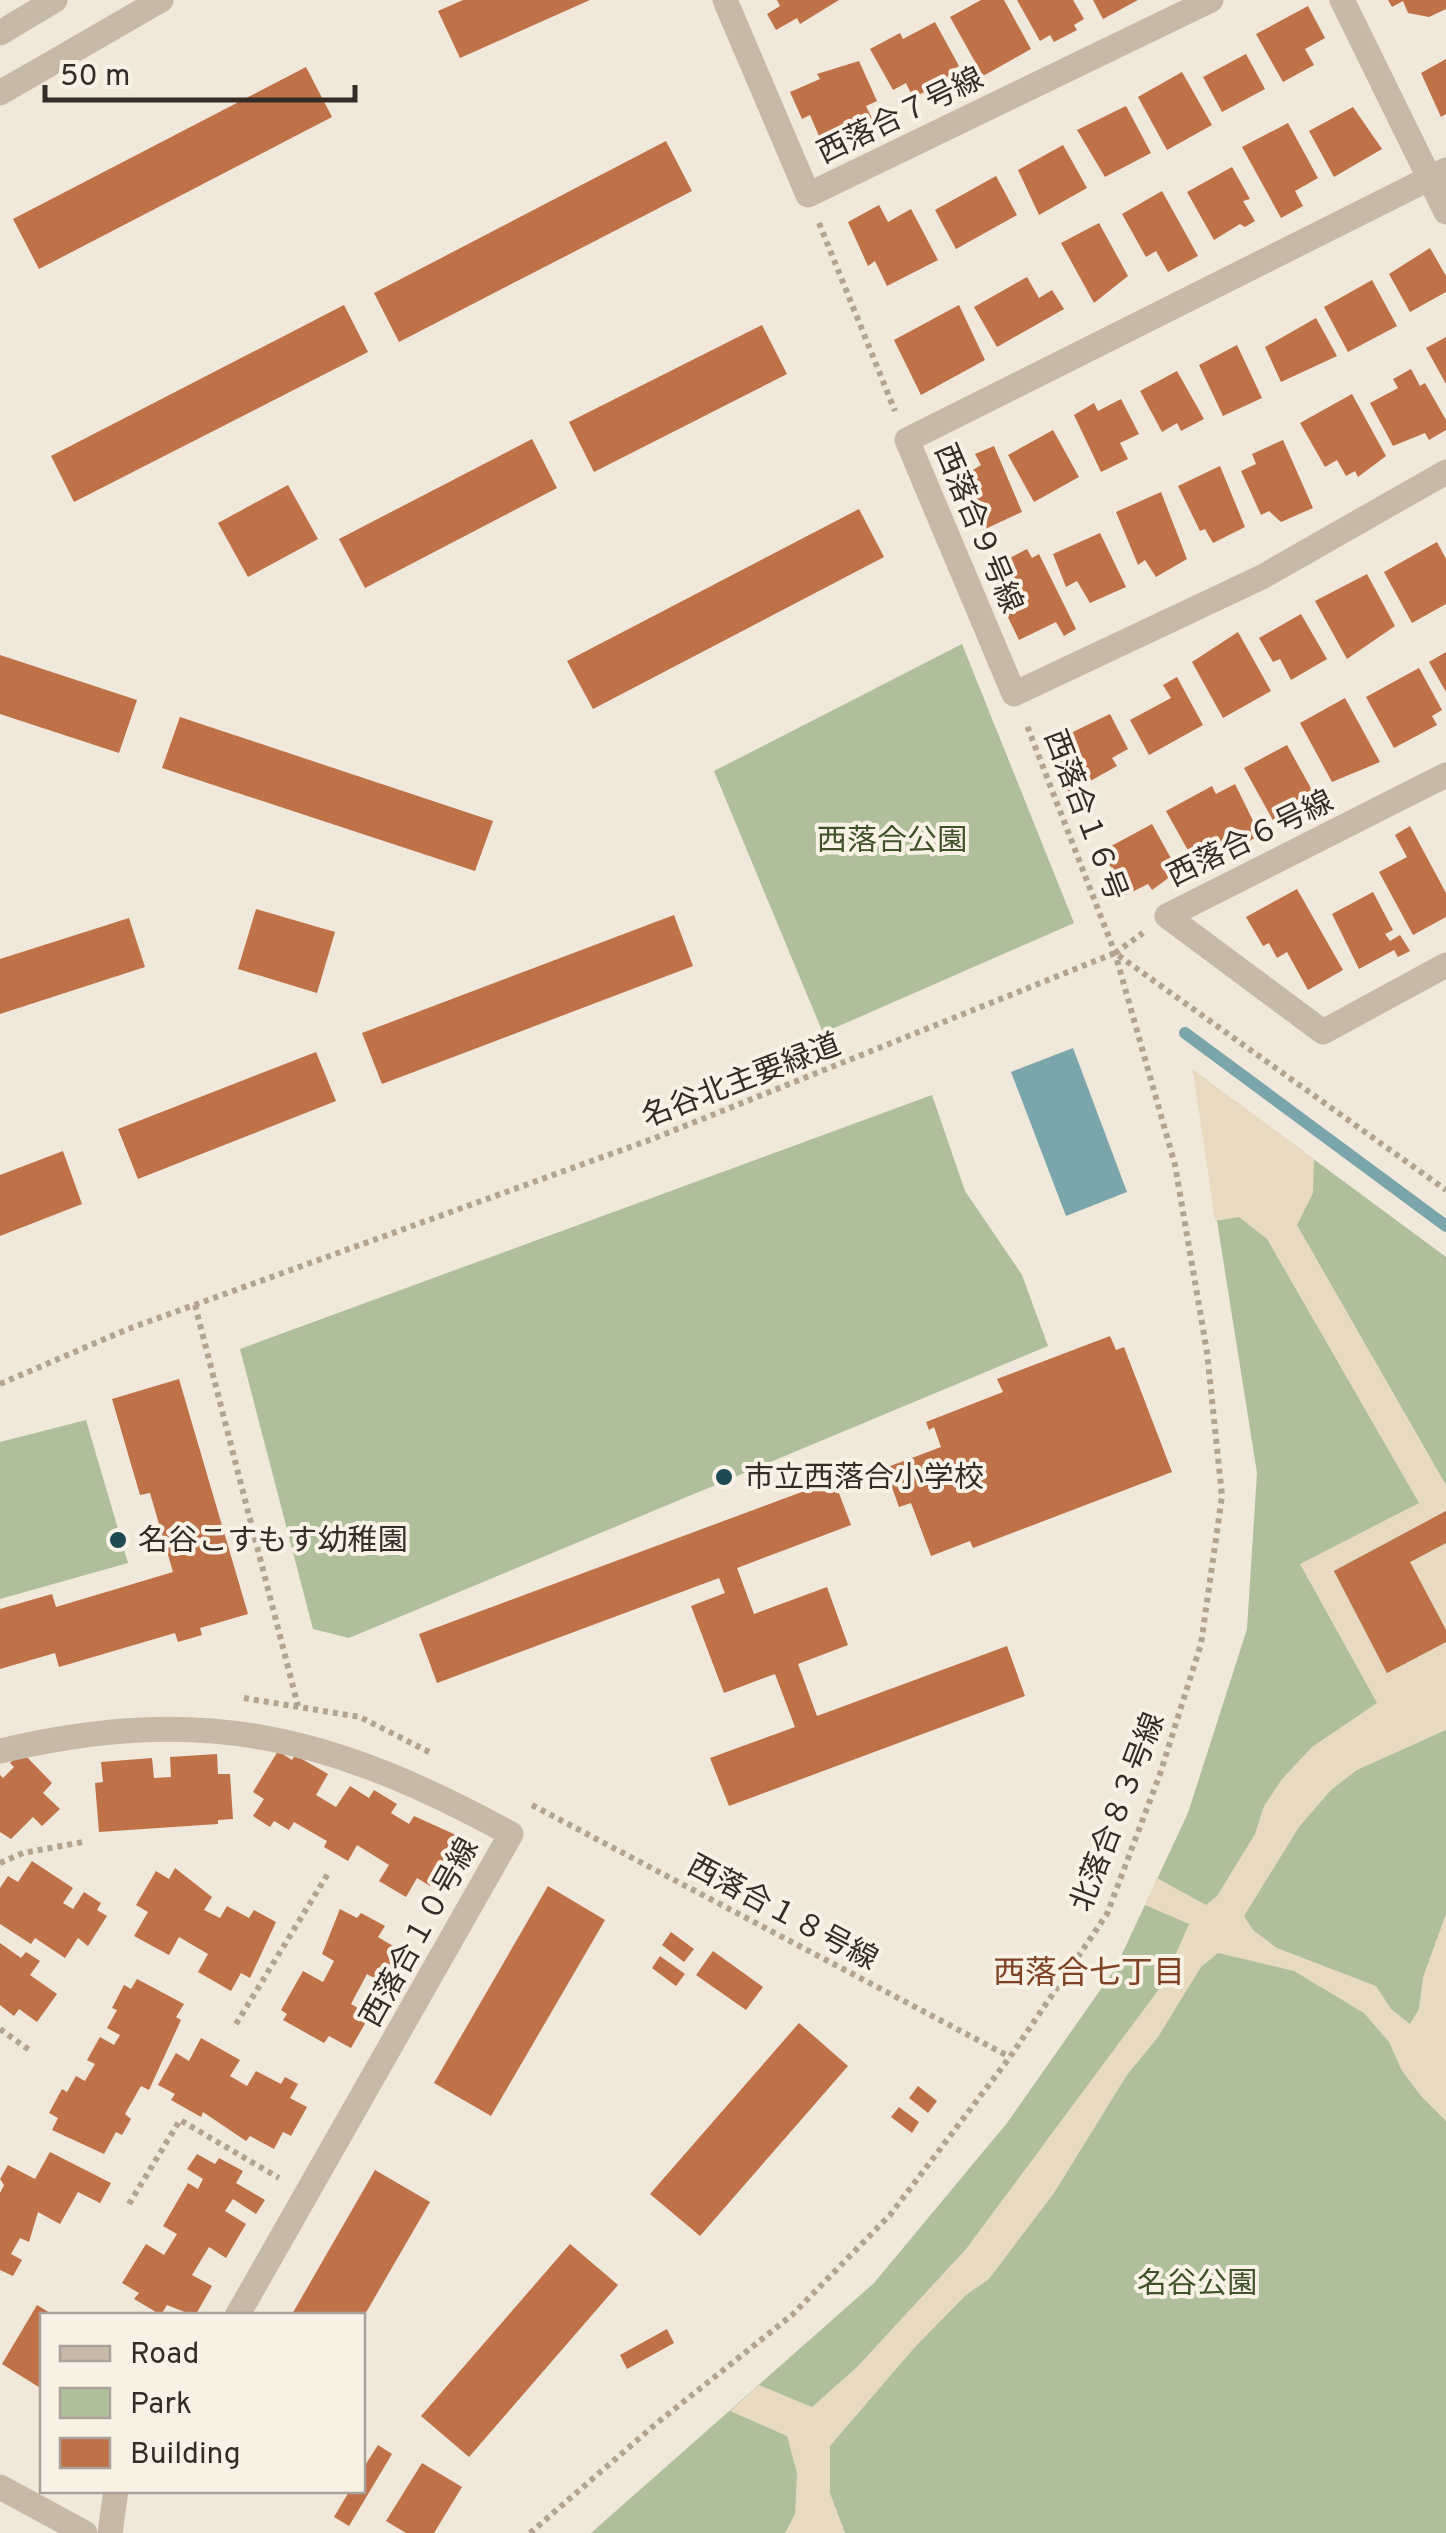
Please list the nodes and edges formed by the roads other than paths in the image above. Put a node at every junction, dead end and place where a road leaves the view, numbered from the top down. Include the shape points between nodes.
1 (55, 0) edge
2 (161, 0) edge
3 (725, 0) edge
4 (1212, 0) edge
5 (1342, 0) edge
6 (0, 34) edge
7 (0, 93) edge
8 (1437, 174) edge
9 (1446, 212) edge
10 (1446, 472) edge
11 (1446, 775) edge
12 (1446, 965) edge
13 (0, 1750) edge
14 (239, 2313) edge
15 (0, 2487) edge
16 (116, 2493) edge
17 (85, 2533) edge
18 (110, 2533) edge

1 - 6 street
2 - 7 street
3 - 4 street, 西落合７号線 via 808,196
5 - 8 street
8 - 9 street
8 - 10 street, 西落合９号線 via 907,440 1014,694 1262,577
11 - 12 street, 西落合６号線 via 1166,916 1323,1032
13 - 14 street, 西落合１０号線 via 110,1732 236,1730 388,1772 511,1834
15 - 17 street
16 - 18 street

